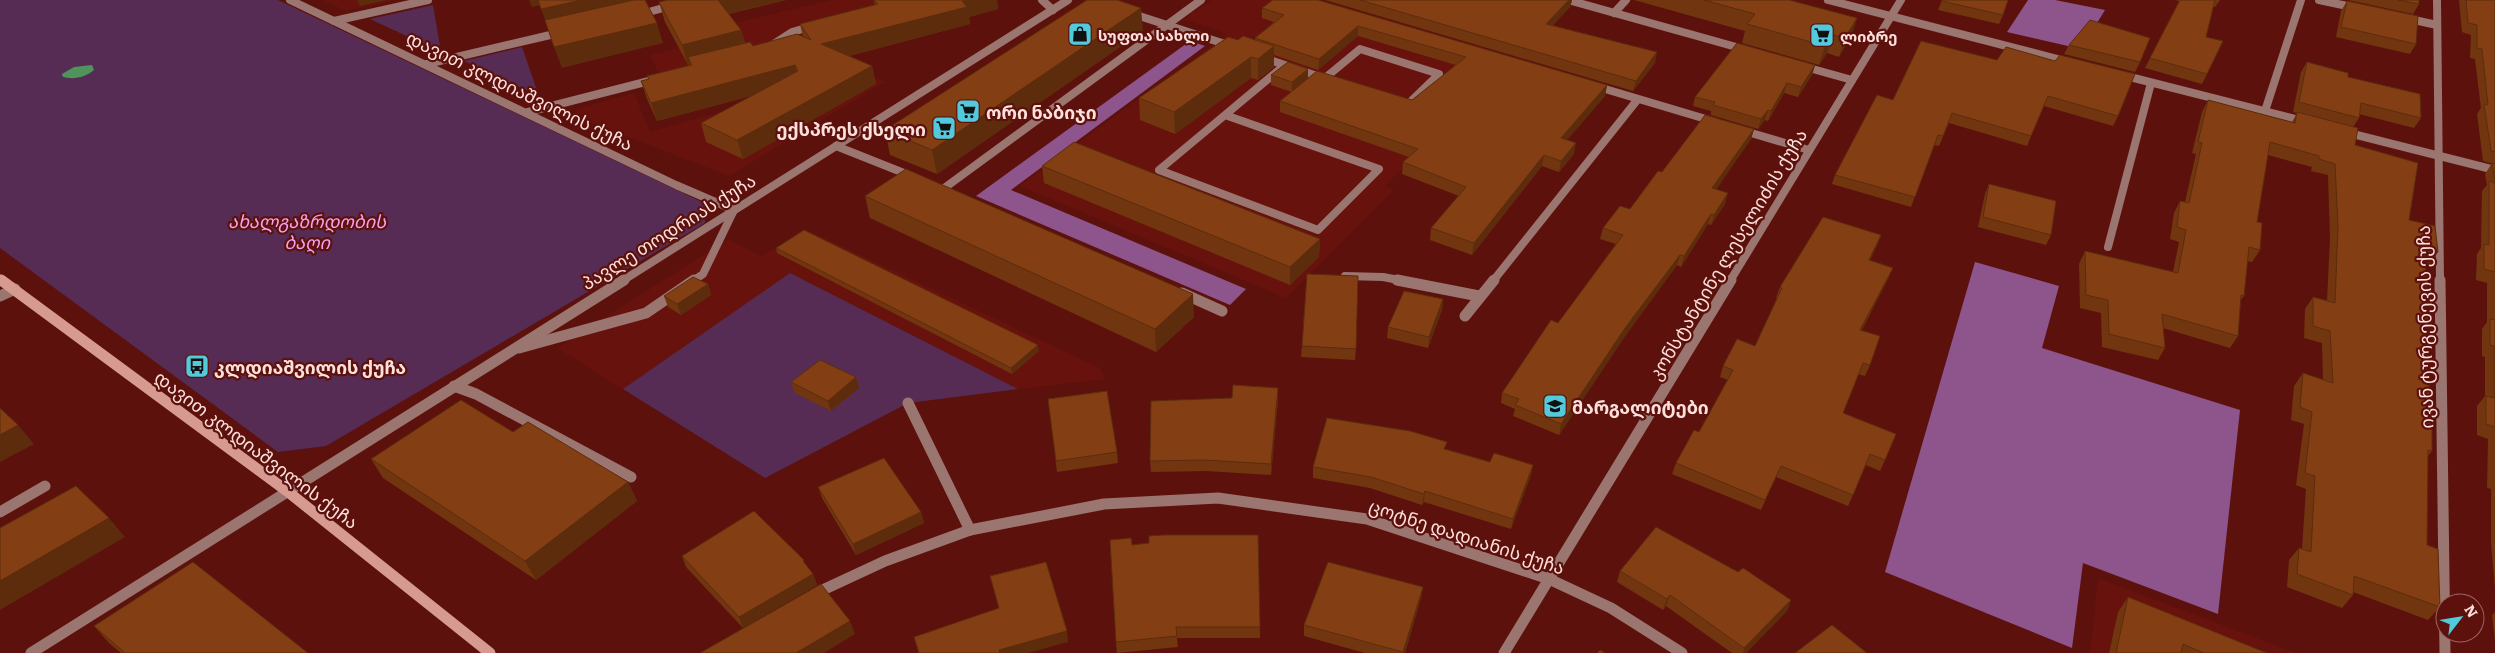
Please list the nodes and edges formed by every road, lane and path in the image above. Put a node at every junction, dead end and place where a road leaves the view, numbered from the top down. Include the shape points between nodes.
1 (290, 0) edge
2 (428, 0) edge
3 (692, 0) edge
4 (1042, 0) edge
5 (1068, 0) edge
6 (1201, 0) edge
7 (1568, 0) edge
8 (1626, 0) edge
9 (1828, 0) edge
10 (1901, 0) edge
11 (2301, 0) edge
12 (2319, 0) edge
13 (2437, 0) edge
14 (416, 1) edge
15 (1120, 9) edge
16 (1053, 10) junction
17 (2364, 10) edge
18 (1614, 13) junction
19 (1891, 16) junction
20 (628, 17) edge
21 (2401, 17) edge
22 (334, 20) junction
23 (820, 24) edge
24 (1167, 25) junction
25 (2437, 25) junction
26 (571, 30) edge
27 (1241, 50) edge
28 (761, 52) edge
29 (1250, 53) edge
30 (1757, 53) edge
31 (2074, 63) edge
32 (427, 64) junction
33 (1795, 64) edge
34 (1286, 65) junction
35 (2113, 73) edge
36 (664, 77) edge
37 (1325, 78) junction
38 (1852, 80) junction
39 (1334, 81) edge
40 (2151, 82) junction
41 (1590, 85) edge
42 (1389, 99) edge
43 (1638, 99) junction
44 (2264, 111) junction
45 (528, 112) junction
46 (1224, 115) junction
47 (2313, 124) edge
48 (1724, 125) edge
49 (1733, 128) edge
50 (2332, 129) edge
51 (836, 146) junction
52 (1809, 150) junction
53 (2438, 156) junction
54 (2495, 170) edge
55 (734, 210) junction
56 (2108, 247) dead end
57 (1336, 277) edge
58 (0, 279) edge
59 (1168, 287) edge
60 (15, 289) junction
61 (0, 296) edge
62 (1480, 296) junction
63 (1222, 311) dead end
64 (1465, 316) dead end
65 (508, 351) junction
66 (454, 386) junction
67 (908, 403) dead end
68 (631, 477) dead end
69 (45, 486) dead end
70 (286, 491) junction
71 (0, 512) edge
72 (970, 530) junction
73 (1549, 579) junction
74 (803, 600) edge
75 (31, 653) edge
76 (490, 653) edge
77 (1504, 653) edge
78 (1682, 653) edge
79 (2445, 653) edge

1 - 22 street, დავით კლდიაშვილის ქუჩა
2 - 14 street
3 - 20 street
4 - 16 street
5 - 16 street, პავლე თოდრიას ქუჩა
6 - 24 street
7 - 18 street
8 - 18 street
9 - 19 street
10 - 19 street, კონსტანტინე ლესელიძის ქუჩა
11 - 44 street
12 - 17 street
13 - 25 street, ივან ტურგენევის ქუჩა
14 - 22 street
15 - 24 street
16 - 51 street, პავლე თოდრიას ქუჩა
18 - 30 street
19 - 31 street
19 - 38 street, კონსტანტინე ლესელიძის ქუჩა
21 - 25 street
22 - 32 street, დავით კლდიაშვილის ქუჩა
23 - 28 street via 792,32
24 - 27 street
24 - 51 street via 939,187
25 - 53 street, ივან ტურგენევის ქუჩა
26 - 32 street
29 - 34 street
32 - 45 street, დავით კლდიაშვილის ქუჩა
33 - 38 street
34 - 37 street
34 - 46 street
35 - 40 street
36 - 45 street
37 - 39 street
37 - 42 street via 1360,49 1439,74 1407,105
38 - 52 street, კონსტანტინე ლესელიძის ქუჩა
40 - 44 street
40 - 56 street
41 - 43 street
43 - 48 street
43 - 62 street
44 - 47 street
45 - 55 street, დავით კლდიაშვილის ქუჩა
46 - 46 street via 1158,170 1318,230 1379,169
49 - 52 street
50 - 53 street
51 - 55 street, პავლე თოდრიას ქუჩა
52 - 73 street, კონსტანტინე ლესელიძის ქუჩა
53 - 54 street
53 - 79 street, ივან ტურგენევის ქუჩა
55 - 65 street, პავლე თოდრიას ქუჩა
55 - 65 street via 703,274 646,313
57 - 62 street via 1383,277
58 - 60 main road, დავით კლდიაშვილის ქუჩა
59 - 63 street
60 - 61 street
60 - 70 main road, დავით კლდიაშვილის ქუჩა
62 - 64 street
65 - 66 street, პავლე თოდრიას ქუჩა
66 - 68 street via 476,394
66 - 70 street, პავლე თოდრიას ქუჩა
67 - 72 street
69 - 71 street
70 - 75 street, პავლე თოდრიას ქუჩა
70 - 76 main road, დავით კლდიაშვილის ქუჩა
72 - 73 street, ცოტნე დადიანის ქუჩა via 1104,504 1218,498 1367,519
72 - 74 street, ცოტნე დადიანის ქუჩა via 885,561
73 - 77 street, კონსტანტინე ლესელიძის ქუჩა
73 - 78 street, ცოტნე დადიანის ქუჩა via 1610,608

